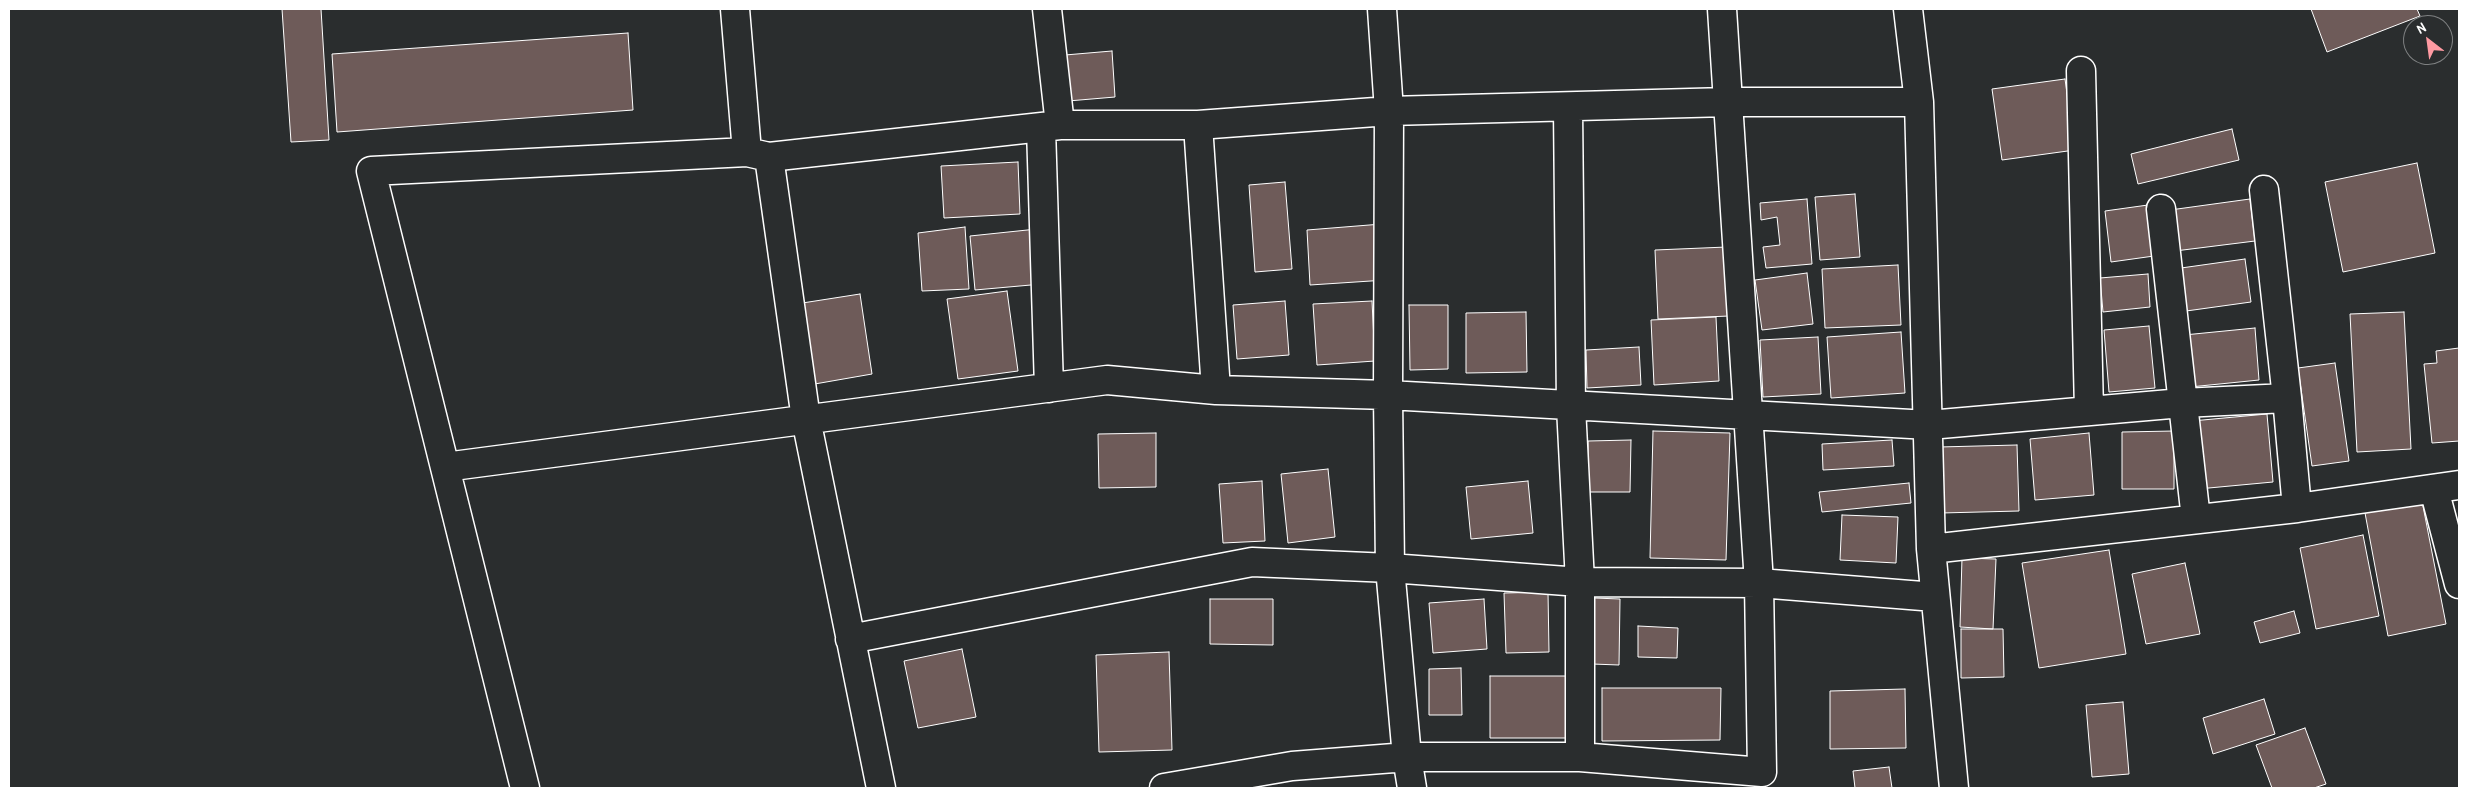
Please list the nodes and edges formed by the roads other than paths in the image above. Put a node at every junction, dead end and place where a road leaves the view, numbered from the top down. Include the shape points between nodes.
1 (735, 9) edge
2 (1047, 9) edge
3 (1382, 9) edge
4 (1722, 9) edge
5 (1908, 9) edge
6 (2081, 71) dead end
7 (1728, 102) junction
8 (1919, 102) junction
9 (1568, 108) junction
10 (1389, 111) junction
11 (1198, 125) junction
12 (1050, 126) junction
13 (758, 154) junction
14 (2264, 190) dead end
15 (2161, 209) dead end
16 (1048, 388) junction
17 (1216, 390) junction
18 (1388, 395) junction
19 (2287, 398) junction
20 (2182, 403) junction
21 (1571, 407) junction
22 (2089, 411) junction
23 (1749, 415) junction
24 (806, 419) junction
25 (1929, 425) junction
26 (445, 467) junction
27 (2446, 487) edge
28 (2297, 508) junction
29 (2196, 519) junction
30 (1931, 549) junction
31 (1390, 568) junction
32 (1580, 582) junction
33 (1759, 583) junction
34 (2459, 584) edge
35 (1935, 597) junction
36 (850, 639) junction
37 (1407, 757) junction
38 (1580, 757) junction
39 (525, 788) edge
40 (881, 788) edge
41 (1164, 788) edge
42 (1412, 788) edge
43 (1954, 788) edge

1 - 13 street
2 - 12 street
3 - 10 street
4 - 7 street
5 - 8 street
6 - 22 street
7 - 8 street
7 - 9 street
7 - 23 street
8 - 25 street
9 - 10 street
9 - 21 street
10 - 11 street
10 - 18 street
11 - 12 street
11 - 17 street
12 - 13 street
12 - 16 street
13 - 24 street
13 - 26 street via 371,172
14 - 19 street
15 - 20 street
16 - 17 street via 1107,380
16 - 24 street
17 - 18 street
18 - 21 street
18 - 31 street
19 - 20 street
19 - 28 street
20 - 22 street
20 - 29 street
21 - 23 street
21 - 32 street
22 - 25 street
23 - 25 street
23 - 33 street
24 - 26 street
24 - 36 street
25 - 30 street
26 - 39 street
27 - 28 street
27 - 34 street
28 - 29 street
29 - 30 street
30 - 35 street
31 - 32 street
31 - 36 street via 1252,562
31 - 37 street
32 - 33 street
32 - 38 street
33 - 35 street
33 - 38 street via 1762,772
35 - 43 street
36 - 40 street
37 - 38 street
37 - 41 street via 1292,766
37 - 42 street

